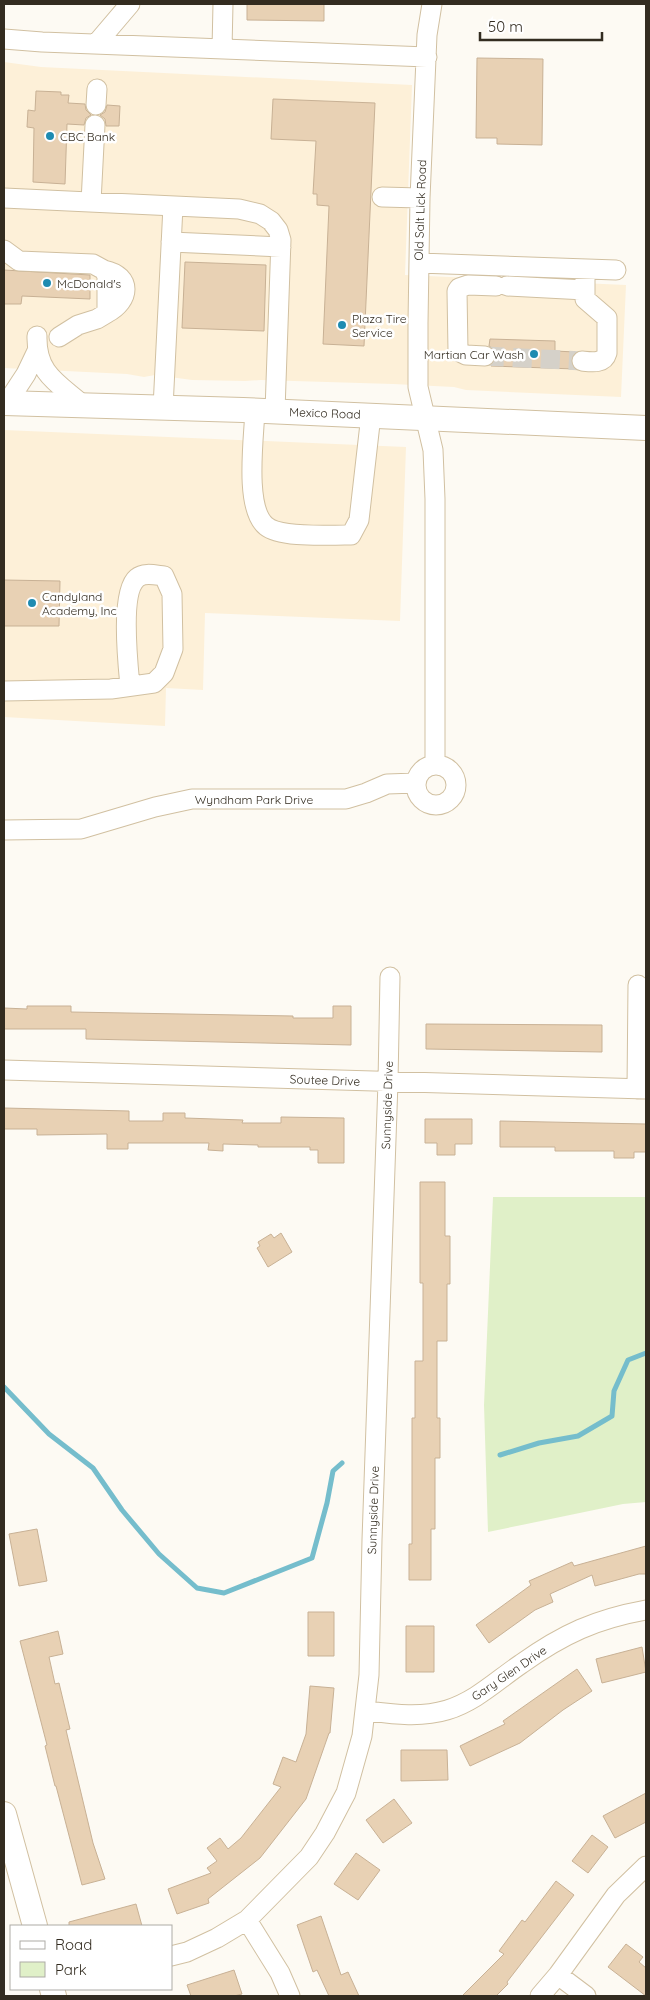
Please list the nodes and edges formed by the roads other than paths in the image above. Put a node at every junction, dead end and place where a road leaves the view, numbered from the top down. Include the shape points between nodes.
1 (130, 4) edge
2 (223, 4) edge
3 (432, 4) edge
4 (4, 39) edge
5 (96, 44) junction
6 (222, 49) junction
7 (426, 57) junction
8 (95, 125) dead end
9 (382, 197) dead end
10 (4, 198) edge
11 (420, 198) junction
12 (92, 202) junction
13 (173, 206) junction
14 (171, 242) junction
15 (281, 247) junction
16 (4, 250) edge
17 (419, 263) junction
18 (585, 269) junction
19 (616, 270) dead end
20 (585, 294) junction
21 (59, 337) dead end
22 (484, 356) tunnel mouth
23 (582, 361) tunnel mouth
24 (5, 402) edge
25 (84, 406) junction
26 (163, 408) junction
27 (265, 410) junction
28 (371, 415) junction
29 (425, 417) junction
30 (646, 428) edge
31 (130, 686) junction
32 (4, 691) edge
33 (435, 764) junction
34 (416, 783) junction
35 (4, 830) edge
36 (390, 978) dead end
37 (638, 985) dead end
38 (4, 1070) edge
39 (388, 1082) junction
40 (642, 1089) edge
41 (646, 1610) edge
42 (366, 1711) junction
43 (4, 1814) edge
44 (646, 1866) edge
45 (247, 1920) junction
46 (35, 1925) edge
47 (172, 1956) edge
48 (558, 1975) junction
49 (290, 1996) edge
50 (540, 1996) edge
51 (586, 1996) edge

1 - 5 street
2 - 6 street
3 - 7 street, Old Salt Lick Road
4 - 5 street
5 - 6 street
6 - 7 street
7 - 11 street, Old Salt Lick Road
8 - 12 street
9 - 11 street
10 - 12 street
11 - 17 street, Old Salt Lick Road
12 - 13 street
13 - 14 street
13 - 15 street via 238,209 260,214 278,230
14 - 15 street
14 - 26 street
15 - 27 street
16 - 21 street via 19,261 92,264 121,276 124,285 122,301 117,308
17 - 18 street
17 - 29 street, Old Salt Lick Road via 418,388
18 - 19 street
18 - 20 street
20 - 22 street via 501,286 468,285 459,288 458,351
20 - 23 street via 607,318 607,352 600,361
24 - 25 main road, Mexico Road
24 - 25 street via 26,374 37,343 40,362 47,374
25 - 26 main road, Mexico Road
26 - 27 main road, Mexico Road
27 - 28 main road, Mexico Road
27 - 28 street via 252,490 254,505 265,526 297,535 345,536 356,530
28 - 29 main road, Mexico Road
29 - 30 main road, Mexico Road
29 - 33 street via 433,450 435,499
31 - 31 street via 154,683 164,673 173,650 172,594 164,576 150,574 138,577 130,587 127,654
31 - 32 street
33 - 34 street via 422,769
33 - 34 street via 452,773 456,785 452,797 441,804 428,804 418,795
34 - 35 street, Wyndham Park Drive via 387,784 346,799 192,799 155,806 82,829
36 - 39 street, Sunnyside Drive
37 - 40 street
38 - 39 street, Soutee Drive
39 - 40 street, Soutee Drive
39 - 42 street, Sunnyside Drive
41 - 42 street, Gary Glen Drive via 589,1624 528,1659 489,1689 445,1710 421,1714
42 - 45 street, Sunnyside Drive via 346,1793 325,1833 309,1857
43 - 46 main road
44 - 48 street via 616,1895
45 - 47 street, Sunnyside Drive via 217,1938
45 - 49 street via 280,1973
48 - 50 street
48 - 51 street

